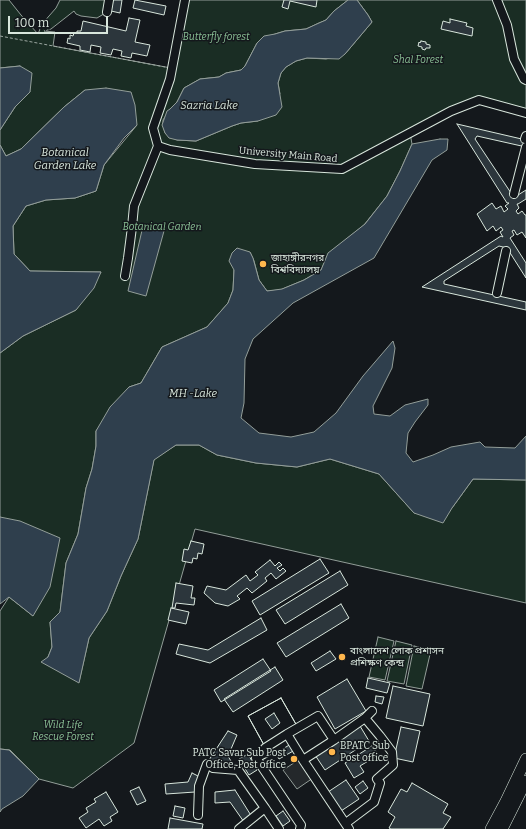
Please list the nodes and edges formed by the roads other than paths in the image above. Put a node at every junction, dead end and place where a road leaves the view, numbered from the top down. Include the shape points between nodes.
1 (109, 0) edge
2 (186, 0) edge
3 (497, 0) edge
4 (107, 12) dead end
5 (526, 80) edge
6 (526, 113) edge
7 (526, 136) edge
8 (526, 139) edge
9 (158, 146) junction
10 (526, 147) edge
11 (514, 194) dead end
12 (506, 251) dead end
13 (125, 276) dead end
14 (497, 293) dead end
15 (372, 711) dead end
16 (365, 718) junction
17 (288, 734) junction
18 (334, 740) junction
19 (526, 759) edge
20 (303, 760) junction
21 (526, 781) edge
22 (265, 808) junction
23 (198, 815) dead end
24 (347, 826) edge
25 (239, 829) edge
26 (279, 829) edge
27 (300, 829) edge
28 (491, 829) edge
29 (502, 829) edge

1 - 4 street
2 - 9 street via 170,79 153,128
3 - 5 street via 507,25 514,59
6 - 9 street, University Main Road via 479,100 451,111 342,169 255,164
7 - 8 street
9 - 13 street via 134,206
10 - 11 street
12 - 14 street
15 - 16 street
16 - 18 street
16 - 24 street via 392,752 392,766 377,779 380,783 374,802
17 - 18 street via 318,716
17 - 20 street
17 - 27 street via 265,748 267,752 256,758 301,825
18 - 20 street
19 - 28 highway
20 - 24 street
21 - 29 highway
22 - 23 street via 238,770 213,768 207,764 199,786
22 - 25 street
22 - 26 street

